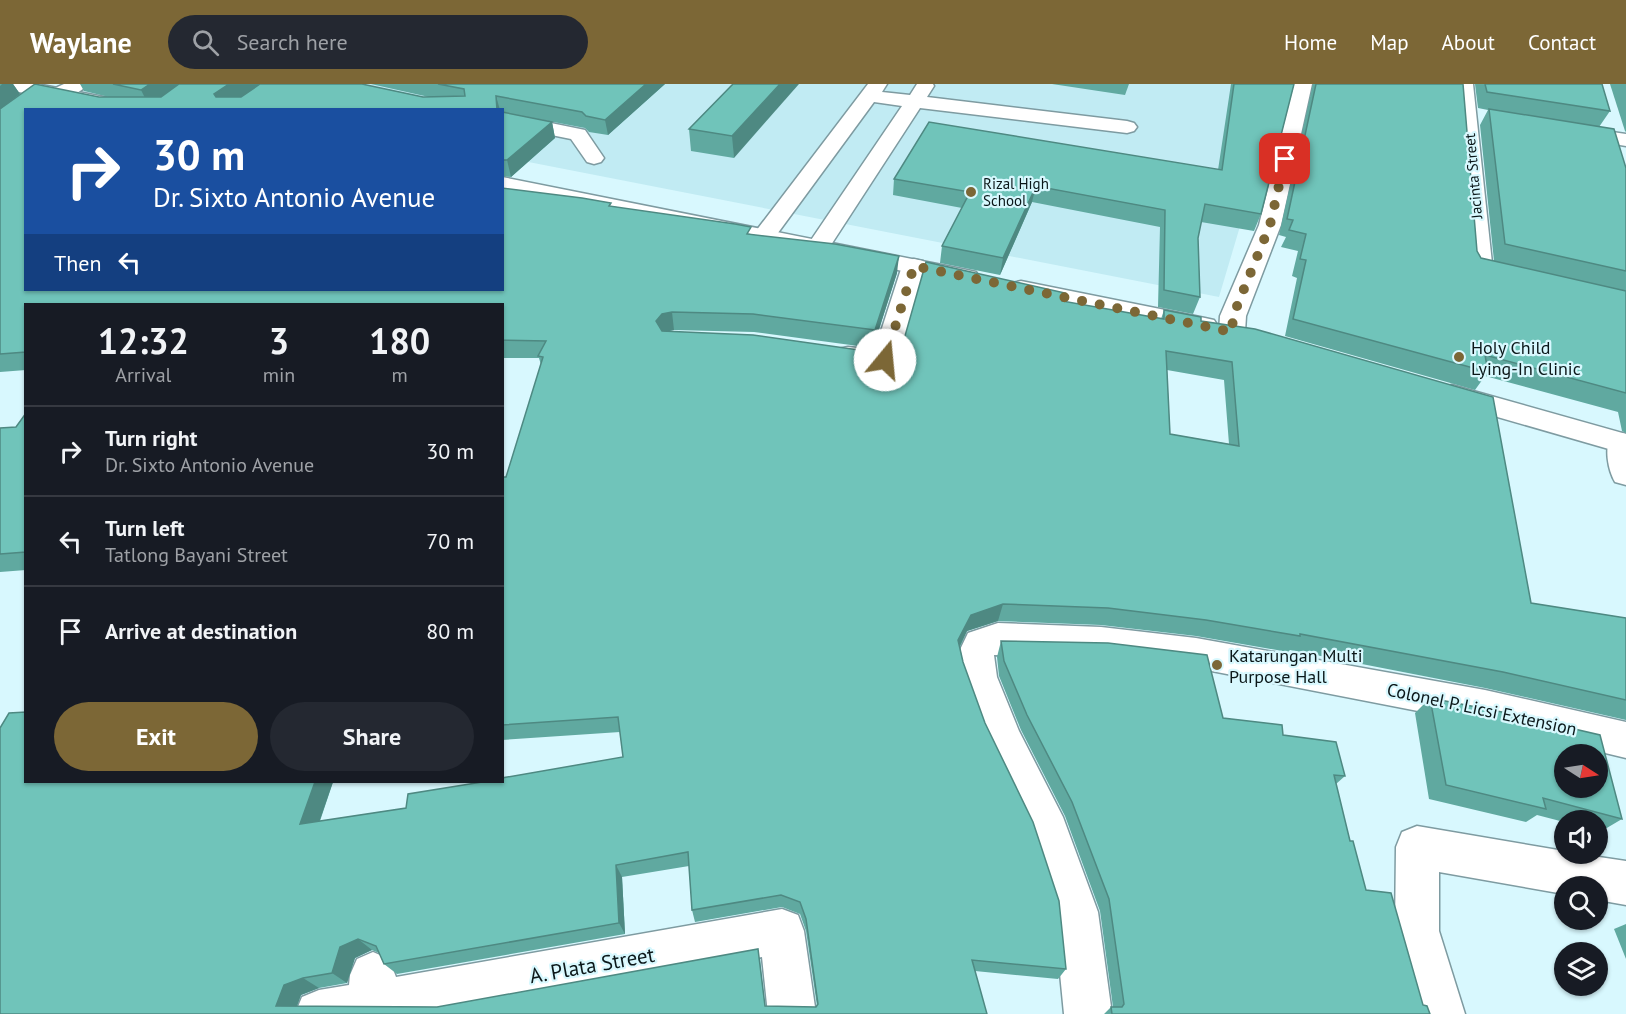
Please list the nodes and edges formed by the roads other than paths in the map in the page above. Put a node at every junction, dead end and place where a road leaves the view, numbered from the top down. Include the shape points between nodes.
1 (9, 84) edge
2 (79, 84) edge
3 (1303, 84) edge
4 (1464, 84) edge
5 (874, 90) edge
6 (49, 93) junction
7 (920, 93) edge
8 (24, 103) edge
9 (129, 108) edge
10 (1468, 115) junction
11 (1608, 117) edge
12 (504, 119) edge
13 (1490, 119) edge
14 (1127, 127) dead end
15 (1547, 128) edge
16 (1620, 140) edge
17 (594, 158) dead end
18 (1620, 160) edge
19 (504, 183) edge
20 (764, 236) junction
21 (819, 246) junction
22 (914, 266) junction
23 (1537, 281) edge
24 (819, 351) edge
25 (1430, 388) edge
26 (1624, 443) edge
27 (1626, 474) edge
28 (1626, 740) edge
29 (1626, 883) edge
30 (319, 1014) edge
31 (792, 1014) edge
32 (1088, 1014) edge
33 (1441, 1014) edge

1 - 6 street
2 - 6 street
3 - 22 street via 1270,225 1233,316 1241,334
4 - 10 street, Jacinta Street
5 - 7 street
5 - 20 street
6 - 8 street
6 - 9 street
7 - 14 street via 1006,111
7 - 21 street
10 - 13 street
10 - 23 street, Jacinta Street via 1480,268
11 - 16 street
12 - 17 street via 578,134
15 - 16 street
16 - 18 street
19 - 20 street
20 - 21 street
21 - 22 street
22 - 24 street via 885,360
25 - 26 street
26 - 27 street
28 - 32 street, Colonel P. Licsi Extension via 1485,707 1196,653 1101,642 998,638 981,644 975,656 979,677 1002,737 1048,831 1076,912
29 - 33 street via 1417,847 1417,931
30 - 31 street, A. Plata Street via 372,989 782,931

